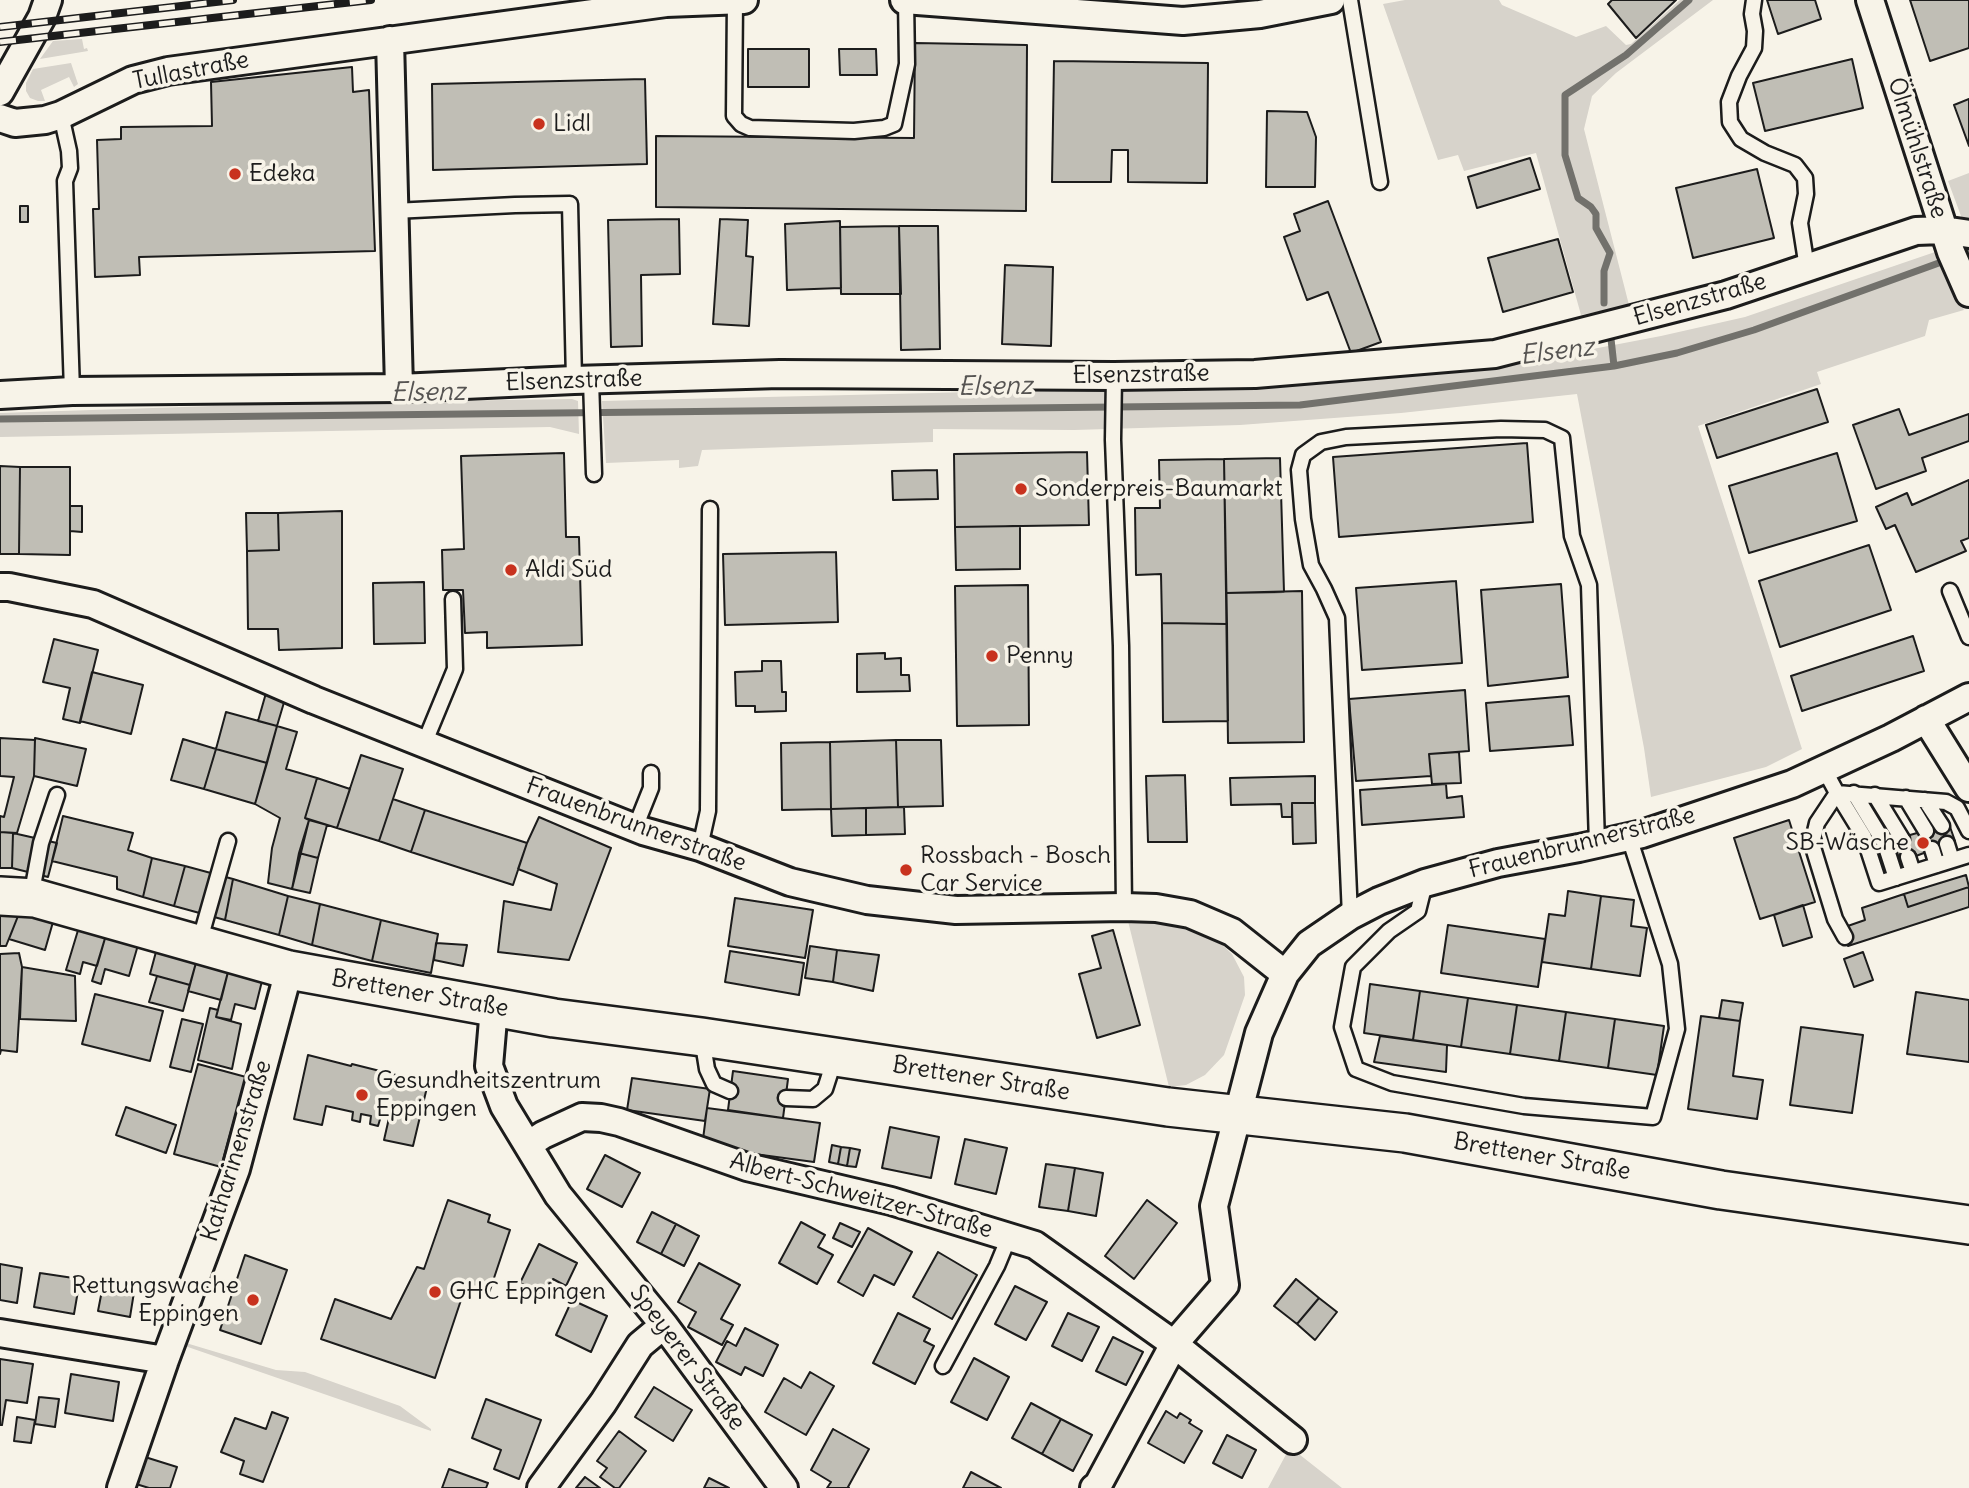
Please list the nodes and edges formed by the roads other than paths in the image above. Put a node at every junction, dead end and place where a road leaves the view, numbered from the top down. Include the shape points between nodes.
1 (65, 0) edge
2 (735, 0) edge
3 (744, 0) edge
4 (905, 0) edge
5 (1331, 0) edge
6 (1350, 0) edge
7 (1754, 0) edge
8 (1870, 0) edge
9 (49, 6) edge
10 (390, 40) junction
11 (0, 92) edge
12 (61, 115) junction
13 (0, 118) edge
14 (1380, 182) dead end
15 (394, 211) junction
16 (1954, 239) edge
17 (1807, 268) junction
18 (1967, 290) edge
19 (1114, 376) junction
20 (585, 387) junction
21 (399, 388) junction
22 (72, 391) junction
23 (0, 395) edge
24 (594, 474) dead end
25 (710, 509) dead end
26 (0, 587) edge
27 (1950, 591) dead end
28 (453, 599) dead end
29 (1969, 637) edge
30 (1969, 697) edge
31 (1926, 719) junction
32 (424, 744) junction
33 (1824, 769) junction
34 (651, 773) dead end
35 (1969, 788) edge
36 (1837, 793) junction
37 (1854, 793) junction
38 (57, 794) dead end
39 (1875, 795) junction
40 (1906, 798) junction
41 (1925, 800) junction
42 (1941, 827) dead end
43 (635, 828) junction
44 (1926, 831) dead end
45 (1969, 831) edge
46 (1629, 837) junction
47 (1902, 839) dead end
48 (228, 841) dead end
49 (1597, 844) junction
50 (1947, 844) dead end
51 (700, 847) junction
52 (1932, 849) dead end
53 (1969, 855) edge
54 (1908, 857) dead end
55 (1952, 860) junction
56 (1937, 865) junction
57 (1913, 872) junction
58 (1896, 878) junction
59 (1425, 883) junction
60 (15, 897) edge
61 (1124, 907) junction
62 (1350, 916) junction
63 (1845, 937) dead end
64 (199, 945) junction
65 (289, 970) junction
66 (1285, 974) junction
67 (494, 1007) junction
68 (702, 1037) junction
69 (835, 1057) junction
70 (730, 1091) dead end
71 (786, 1098) dead end
72 (1239, 1114) junction
73 (528, 1146) junction
74 (1969, 1225) edge
75 (1009, 1237) junction
76 (664, 1325) junction
77 (0, 1333) edge
78 (1174, 1345) junction
79 (165, 1360) junction
80 (943, 1366) dead end
81 (1293, 1440) dead end
82 (121, 1488) edge
83 (541, 1488) edge
84 (784, 1488) edge
85 (1094, 1488) edge

1 - 9 street
2 - 3 street, Tullastraße
2 - 4 lane via 734,116 741,124 854,131 894,124 907,64
2 - 10 street, Tullastraße via 666,3
4 - 5 street via 1183,21 1260,14
6 - 14 lane
7 - 17 lane via 1754,48 1729,102 1730,122 1741,139 1795,165 1805,178 1800,223
8 - 16 street, Ölmühlstraße
9 - 11 street
10 - 12 street, Tullastraße via 168,71 134,80
10 - 15 street
12 - 13 street, Tullastraße via 15,124
12 - 22 lane via 70,168 65,181
15 - 20 lane via 570,204
15 - 21 street
16 - 17 street, Elsenzstraße via 1916,231
16 - 18 street, Ölmühlstraße
17 - 19 street, Elsenzstraße via 1726,295 1495,354 1255,374
19 - 20 street, Elsenzstraße via 780,374
19 - 61 lane
20 - 21 street, Elsenzstraße
20 - 24 lane
21 - 22 street, Elsenzstraße
22 - 23 street, Elsenzstraße
25 - 51 lane via 708,811
26 - 32 street, Frauenbrunnerstraße via 93,604
27 - 29 lane
28 - 32 lane via 455,669
30 - 31 street, Frauenbrunnerstraße
31 - 33 street, Frauenbrunnerstraße
31 - 35 street
32 - 43 street, Frauenbrunnerstraße
33 - 36 lane
33 - 46 street, Frauenbrunnerstraße via 1792,784
34 - 43 lane via 651,788
36 - 37 lane
36 - 58 lane via 1864,837 1879,883
36 - 63 lane via 1817,823 1812,844
37 - 39 lane
37 - 58 lane via 1885,844
38 - 60 lane
39 - 40 lane
39 - 47 lane
40 - 41 lane
40 - 44 lane
41 - 42 lane
41 - 45 lane via 1957,808
43 - 51 street, Frauenbrunnerstraße
46 - 49 street, Frauenbrunnerstraße
46 - 59 lane via 1670,964 1677,1029 1653,1117 1524,1106 1392,1083 1356,1069 1342,1027 1353,967 1389,931 1418,911
48 - 64 lane
49 - 59 street, Frauenbrunnerstraße
49 - 62 lane via 1589,585 1572,536 1562,438 1545,430 1501,429 1346,436 1321,442 1303,455 1299,470 1311,565 1337,618
50 - 55 lane
51 - 61 street, Frauenbrunnerstraße via 790,882 867,900 957,910
52 - 56 lane
53 - 55 lane
54 - 57 lane
55 - 56 lane
56 - 57 lane
57 - 58 lane
59 - 62 street, Frauenbrunnerstraße
60 - 64 street, Brettener Straße
61 - 66 street, Frauenbrunnerstraße via 1190,914 1232,932
62 - 66 street, Frauenbrunnerstraße via 1309,944
64 - 65 street, Brettener Straße
65 - 67 street, Brettener Straße
65 - 79 street, Katharinenstraße via 236,1169
66 - 72 street, Frauenbrunnerstraße via 1259,1033
67 - 68 street, Brettener Straße
67 - 73 street, Speyerer Straße via 489,1066 504,1106
68 - 69 street, Brettener Straße
68 - 70 lane via 714,1084
69 - 71 lane via 825,1089 813,1099
69 - 72 street, Brettener Straße
72 - 74 street, Brettener Straße via 1405,1133 1721,1190
72 - 78 street via 1214,1206 1225,1285
73 - 75 street, Albert-Schweitzer-Straße via 582,1117 601,1118 747,1167 891,1201
73 - 76 street, Speyerer Straße via 558,1195
75 - 78 street, Albert-Schweitzer-Straße via 1035,1245
75 - 80 lane
76 - 83 street via 640,1345
76 - 84 street, Speyerer Straße
77 - 79 street
78 - 81 street, Albert-Schweitzer-Straße
78 - 85 street
79 - 82 street, Katharinenstraße

